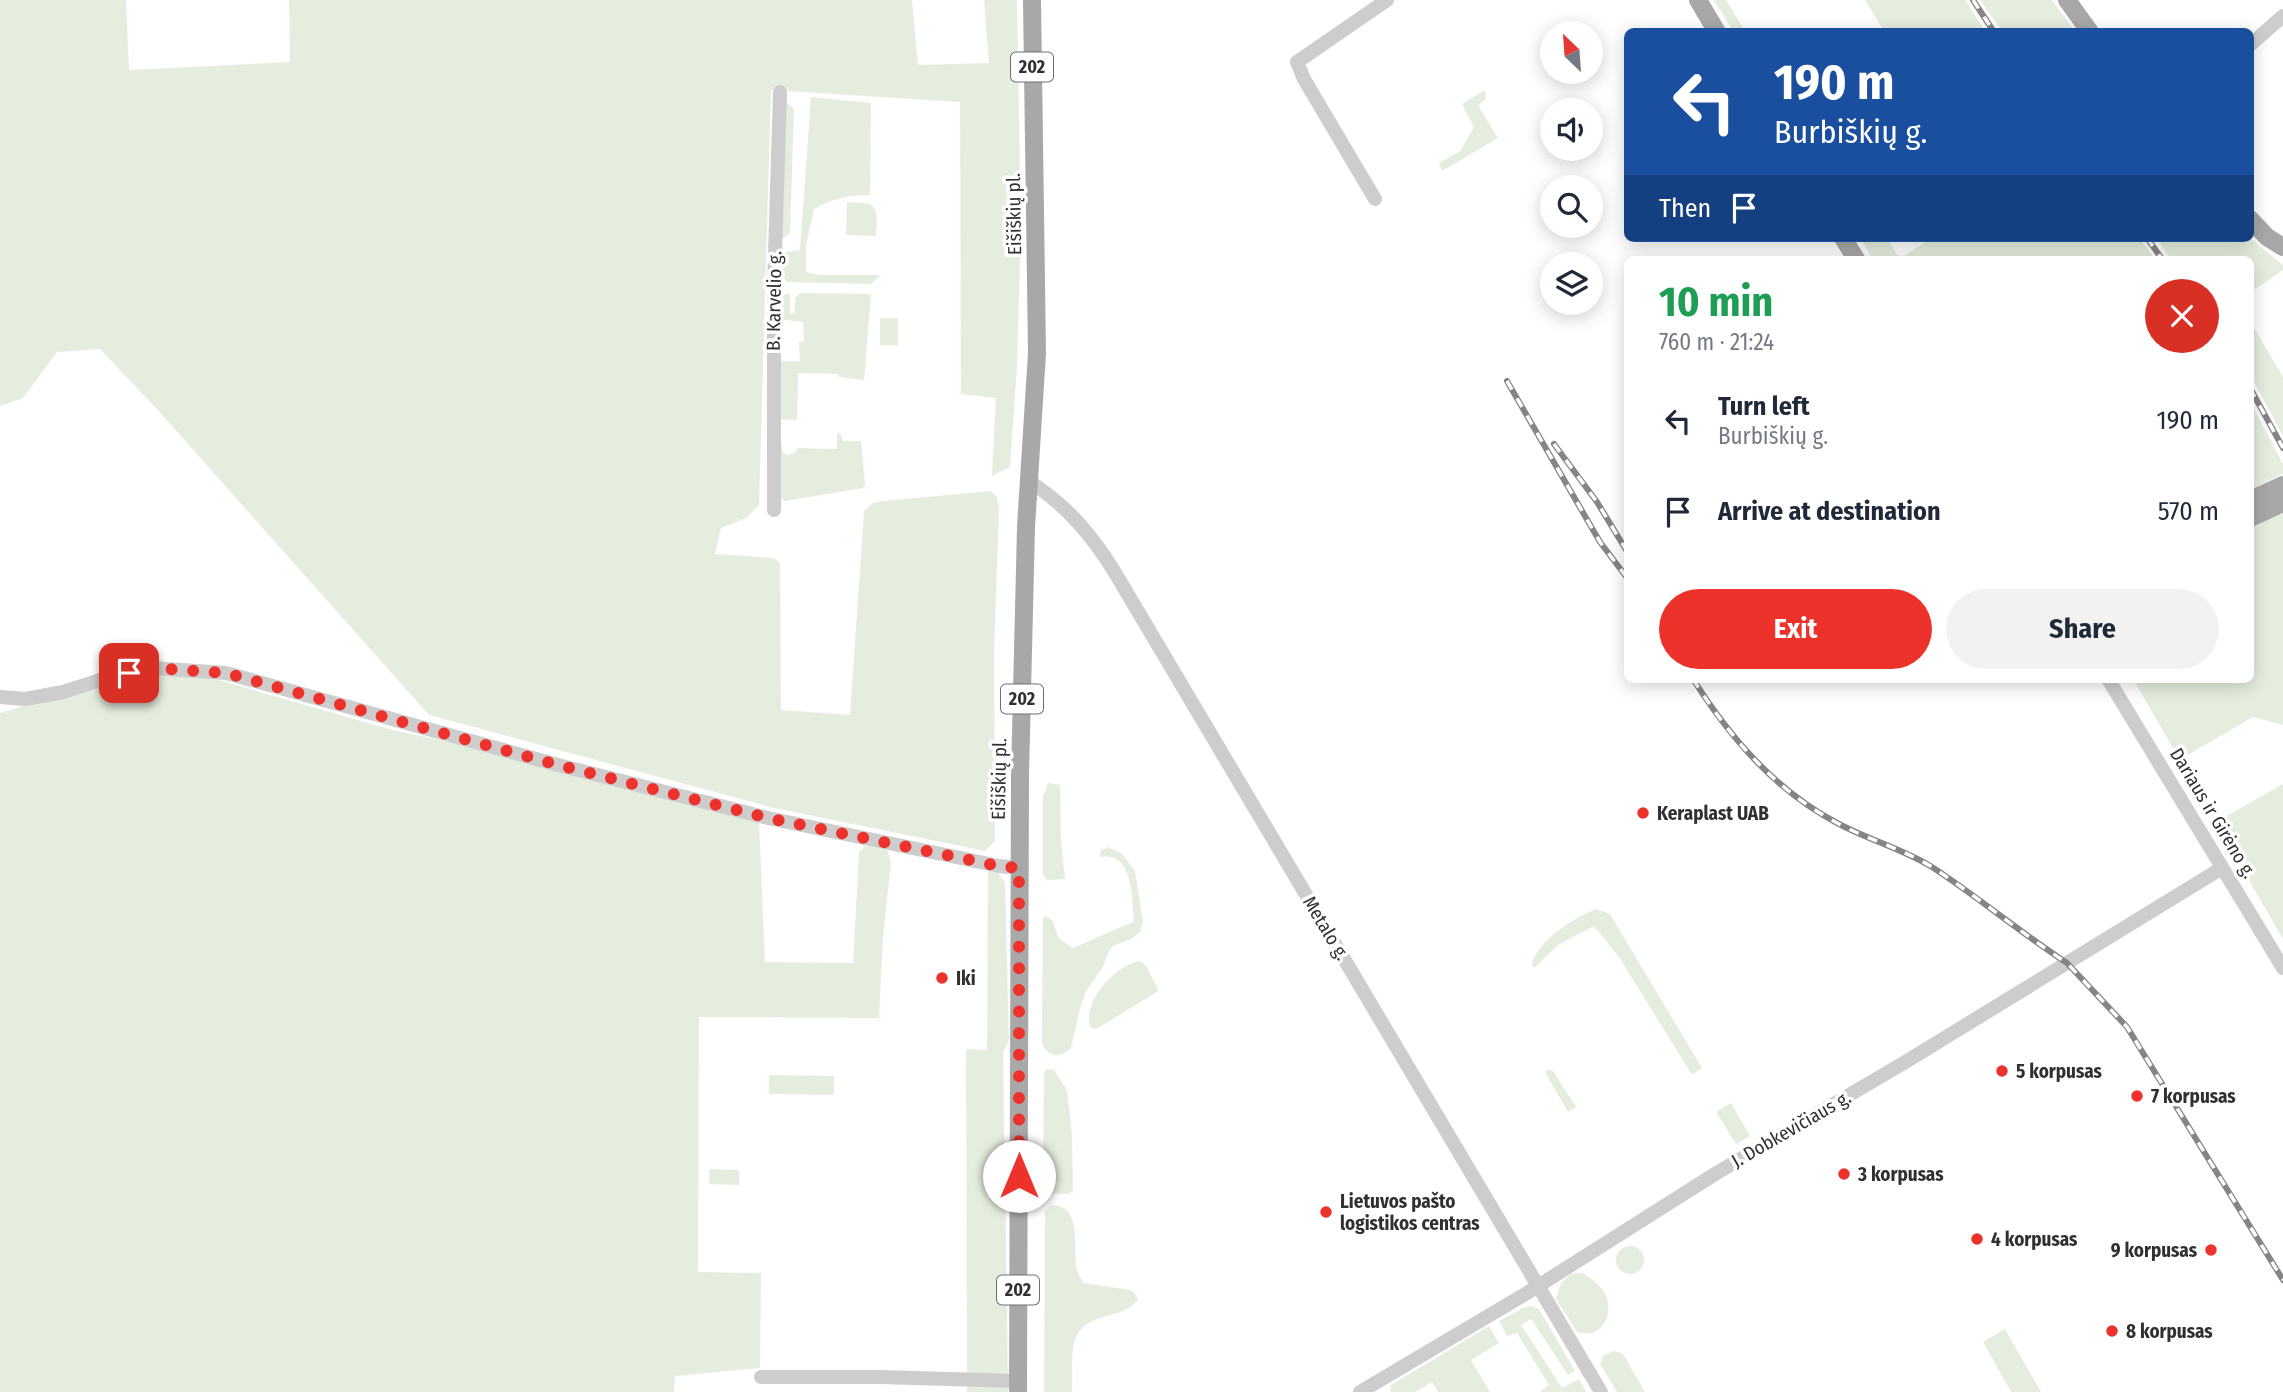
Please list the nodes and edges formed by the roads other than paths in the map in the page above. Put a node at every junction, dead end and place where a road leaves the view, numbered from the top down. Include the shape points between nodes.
1 (1032, 0) edge
2 (1387, 0) edge
3 (1698, 0) edge
4 (2067, 0) edge
5 (2283, 16) edge
6 (1715, 28) edge
7 (2087, 28) edge
8 (2254, 41) edge
9 (780, 92) dead end
10 (1375, 199) dead end
11 (2254, 223) edge
12 (2283, 247) edge
13 (1029, 481) junction
14 (2283, 485) edge
15 (2266, 502) edge
16 (774, 510) dead end
17 (2110, 683) edge
18 (0, 697) edge
19 (1019, 868) junction
20 (2222, 868) junction
21 (2283, 968) edge
22 (1537, 1286) junction
23 (761, 1377) dead end
24 (1018, 1387) edge
25 (1360, 1392) edge
26 (1601, 1392) edge

1 - 13 main road, Eišiškių pl. / 202 via 1037,353
2 - 10 street via 1297,62
3 - 6 main road
4 - 7 main road
5 - 8 street
9 - 16 street, B. Karvelio g.
11 - 12 main road
13 - 19 main road, Eišiškių pl. / 202
13 - 22 street, Metalo g. via 1058,500 1083,526 1114,570
14 - 15 main road
17 - 20 street, Dariaus ir Girėno g.
18 - 19 street via 25,699 63,692 152,668 226,673 768,818
19 - 24 main road, Eišiškių pl. / 202
20 - 21 street, Dariaus ir Girėno g.
20 - 22 street, J. Dobkevičiaus g.
22 - 25 street, J. Dobkevičiaus g.
22 - 26 street, Metalo g.
23 - 24 street via 892,1377

